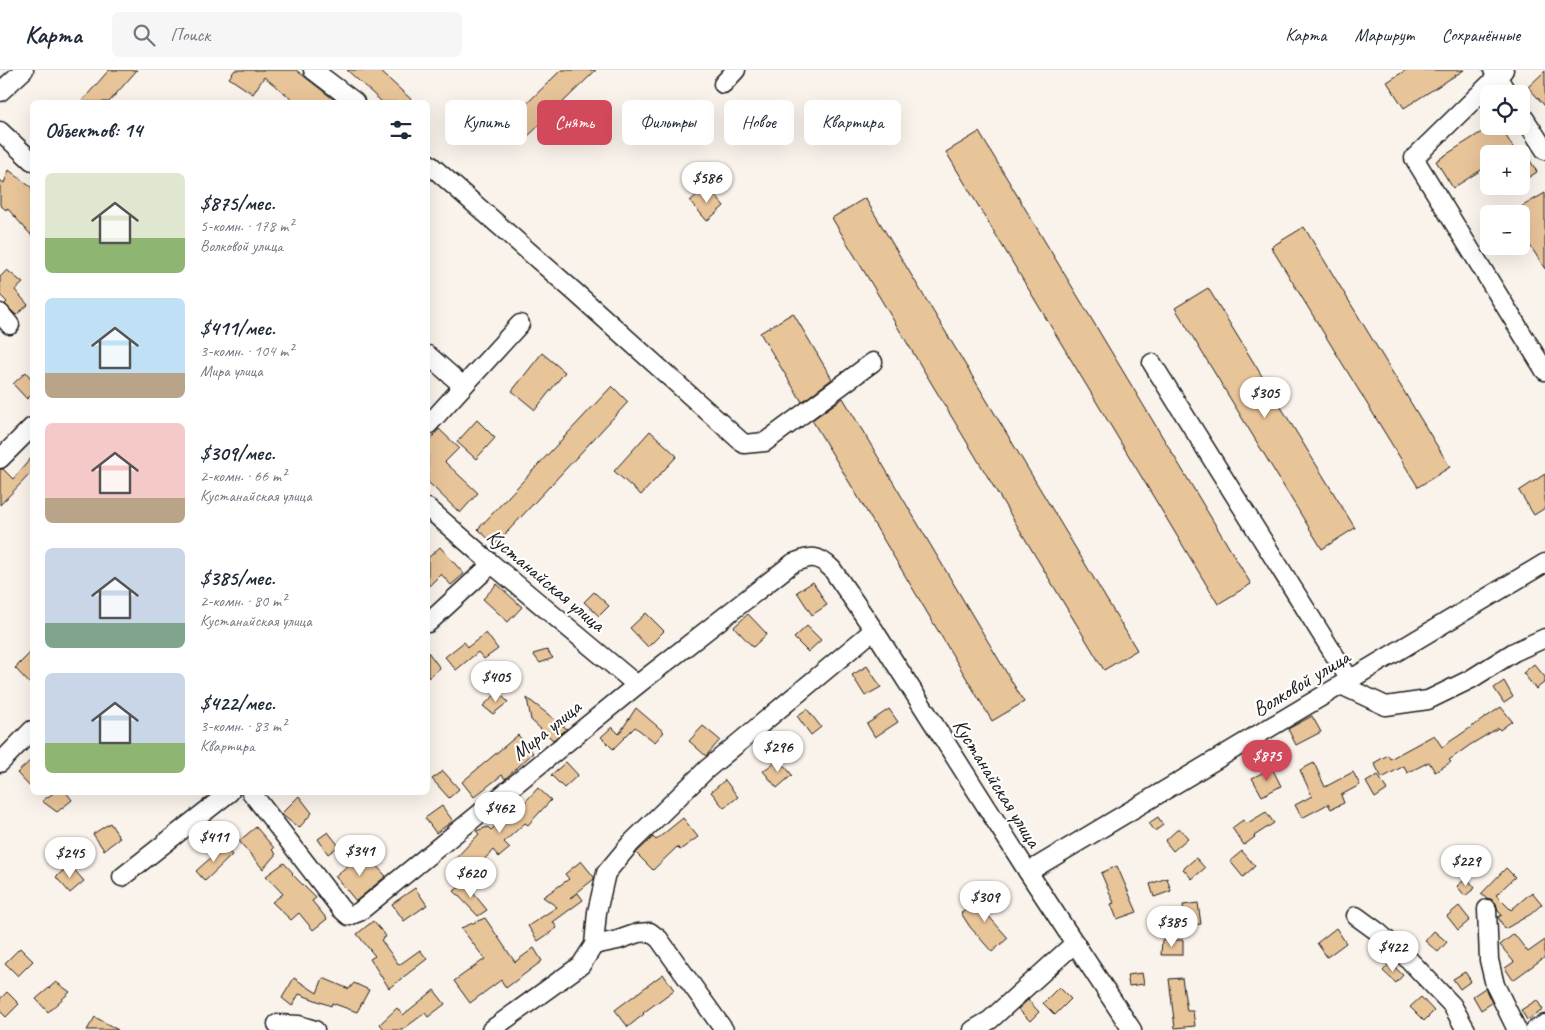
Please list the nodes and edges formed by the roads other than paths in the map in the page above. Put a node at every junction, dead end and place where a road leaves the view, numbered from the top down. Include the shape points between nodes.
1 (24, 70) edge
2 (313, 70) edge
3 (736, 70) edge
4 (1498, 72) edge
5 (723, 84) dead end
6 (1504, 85) edge
7 (0, 92) edge
8 (352, 100) edge
9 (1530, 128) edge
10 (0, 131) edge
11 (1545, 150) edge
12 (30, 160) edge
13 (430, 165) edge
14 (520, 324) dead end
15 (430, 357) edge
16 (873, 362) dead end
17 (1152, 362) dead end
18 (1545, 371) edge
19 (463, 386) junction
20 (430, 423) edge
21 (30, 429) edge
22 (0, 459) edge
23 (430, 510) edge
24 (1545, 563) edge
25 (492, 564) junction
26 (430, 621) edge
27 (874, 630) junction
28 (1545, 638) edge
29 (1345, 682) junction
30 (637, 685) junction
31 (30, 732) edge
32 (0, 763) edge
33 (226, 795) edge
34 (252, 795) edge
35 (1028, 872) junction
36 (122, 877) dead end
37 (1487, 909) dead end
38 (1356, 916) dead end
39 (1075, 943) junction
40 (594, 945) junction
41 (277, 1024) dead end
42 (1545, 1024) edge
43 (315, 1030) edge
44 (491, 1030) edge
45 (724, 1030) edge
46 (973, 1030) edge
47 (1132, 1030) edge
48 (1466, 1030) edge
49 (1517, 1030) edge
50 (1535, 1030) edge

1 - 7 street
2 - 8 street
3 - 5 street
4 - 6 street
4 - 18 street via 1414,158
9 - 11 street
10 - 12 street
13 - 16 street via 744,444 765,442
14 - 19 street
15 - 19 street
17 - 29 street
19 - 20 street
21 - 22 street
23 - 25 street, Кустанайская улица
24 - 29 street, Волковой улица
25 - 26 street
25 - 30 street, Кустанайская улица
27 - 30 street, Кустанайская улица via 832,569 824,561 809,557 793,562
27 - 35 street, Кустанайская улица
27 - 40 street via 707,769 631,843 606,873
28 - 29 street via 1428,700 1386,706
29 - 35 street, Волковой улица
30 - 34 street, Мира улица via 359,912 349,916
31 - 32 street
33 - 36 street
35 - 39 street, Кустанайская улица
37 - 49 street via 1489,960 1495,984
38 - 48 street via 1378,932 1452,1005
39 - 46 street via 990,1020
39 - 47 street, Кустанайская улица
40 - 44 street via 581,965
40 - 45 street via 650,932 659,939
41 - 43 street
42 - 50 street

